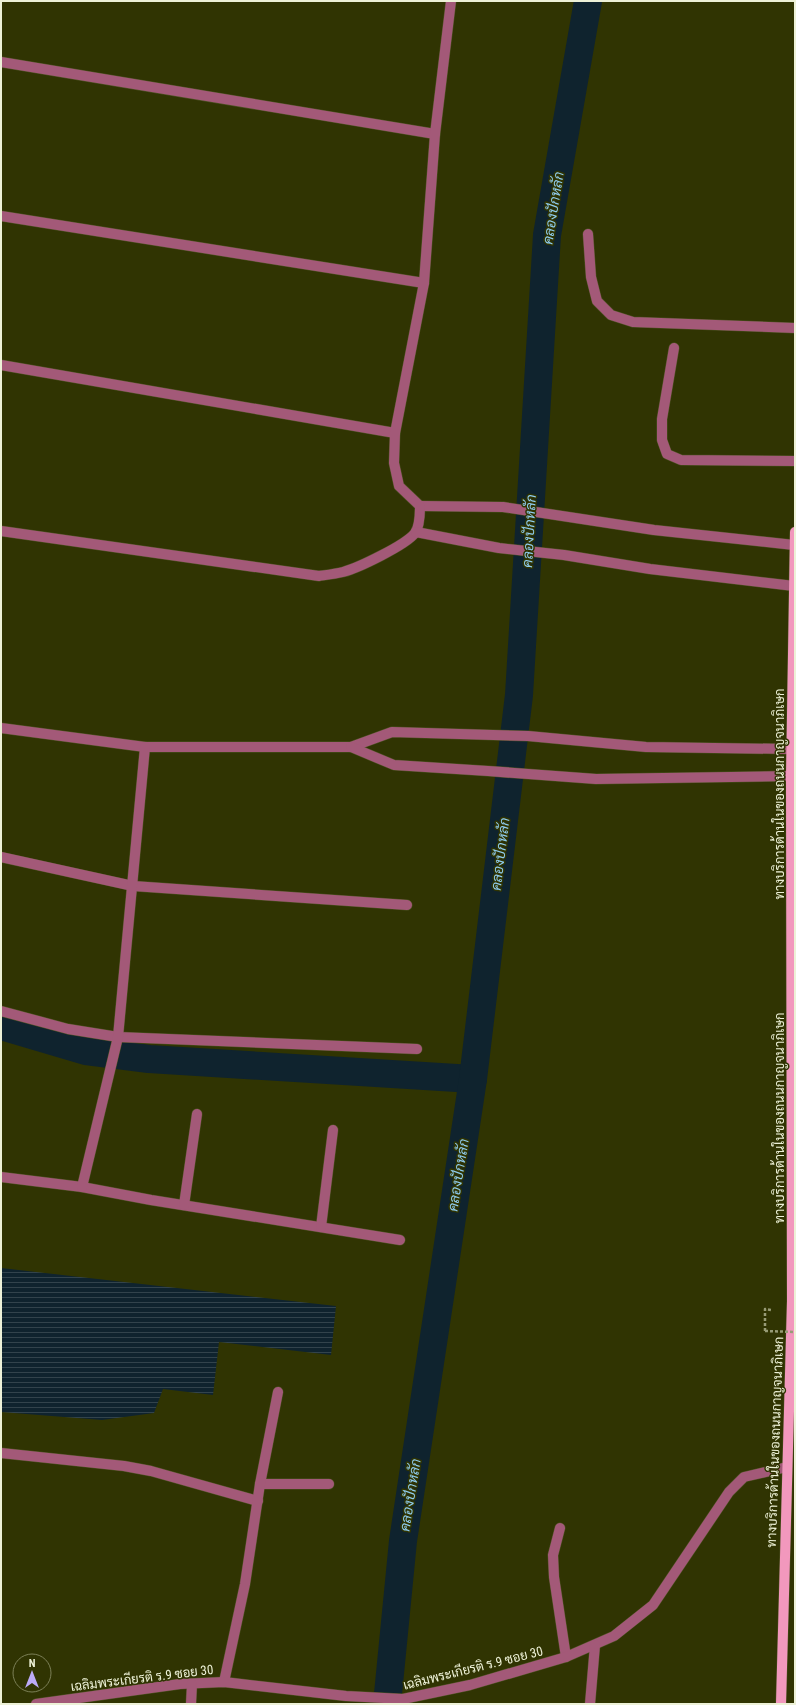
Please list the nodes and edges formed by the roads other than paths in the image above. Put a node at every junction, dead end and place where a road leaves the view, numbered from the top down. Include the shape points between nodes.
1 (451, 1) edge
2 (1, 62) edge
3 (435, 134) junction
4 (1, 216) edge
5 (588, 234) dead end
6 (424, 284) junction
7 (795, 328) edge
8 (674, 348) dead end
9 (1, 365) edge
10 (395, 433) junction
11 (795, 461) edge
12 (420, 506) junction
13 (1, 531) edge
14 (416, 532) junction
15 (795, 532) edge
16 (794, 545) edge
17 (794, 586) edge
18 (1, 728) edge
19 (145, 747) junction
20 (351, 747) junction
21 (792, 749) junction
22 (791, 776) junction
23 (1, 858) edge
24 (133, 886) junction
25 (407, 905) dead end
26 (1, 1011) edge
27 (117, 1041) junction
28 (417, 1049) dead end
29 (197, 1114) dead end
30 (333, 1130) dead end
31 (1, 1177) edge
32 (82, 1187) junction
33 (184, 1205) junction
34 (321, 1227) junction
35 (400, 1240) dead end
36 (278, 1392) dead end
37 (1, 1453) edge
38 (787, 1467) junction
39 (260, 1484) junction
40 (329, 1484) dead end
41 (258, 1501) junction
42 (560, 1528) dead end
43 (595, 1645) junction
44 (566, 1658) junction
45 (224, 1682) junction
46 (192, 1684) junction
47 (36, 1704) edge
48 (191, 1704) edge
49 (590, 1704) edge
50 (781, 1704) edge

1 - 3 street
2 - 3 street
3 - 6 street
4 - 6 street
5 - 7 street via 591,276 597,301 611,315 633,322
6 - 10 street
8 - 11 street via 662,420 662,440 667,454 681,460
9 - 10 street
10 - 12 street via 394,463 399,486
12 - 14 street
12 - 16 street via 503,506 654,530
13 - 14 street via 319,576 343,572 364,563 405,542
14 - 17 street via 499,548
15 - 16 main road, ทางบริการด้านในของถนนกาญจนาภิเษก
16 - 17 main road, ทางบริการด้านในของถนนกาญจนาภิเษก
17 - 21 main road, ทางบริการด้านในของถนนกาญจนาภิเษก
18 - 19 street
19 - 20 street
19 - 24 street
20 - 21 street via 392,732 528,736 646,747
20 - 22 street via 394,765 596,779
21 - 22 main road, ทางบริการด้านในของถนนกาญจนาภิเษก
22 - 38 main road, ทางบริการด้านในของถนนกาญจนาภิเษก via 792,1301
23 - 24 street
24 - 25 street
24 - 27 street
26 - 27 street
27 - 28 street
27 - 32 street
29 - 33 street
30 - 34 street
31 - 32 street
32 - 33 street
33 - 34 street
34 - 35 street
36 - 39 street
37 - 41 street via 151,1471
38 - 43 street, เฉลิมพระเกียรติ ร.9 ซอย 30 via 744,1477 729,1492 653,1605 614,1636
38 - 50 main road, ทางบริการด้านในของถนนกาญจนาภิเษก
39 - 40 street
39 - 41 street
41 - 45 street via 245,1584
42 - 44 street via 553,1555 554,1577
43 - 44 street, เฉลิมพระเกียรติ ร.9 ซอย 30
43 - 49 street
44 - 45 street, เฉลิมพระเกียรติ ร.9 ซอย 30 via 470,1685 403,1699
45 - 46 street, เฉลิมพระเกียรติ ร.9 ซอย 30
46 - 47 street, เฉลิมพระเกียรติ ร.9 ซอย 30
46 - 48 street

